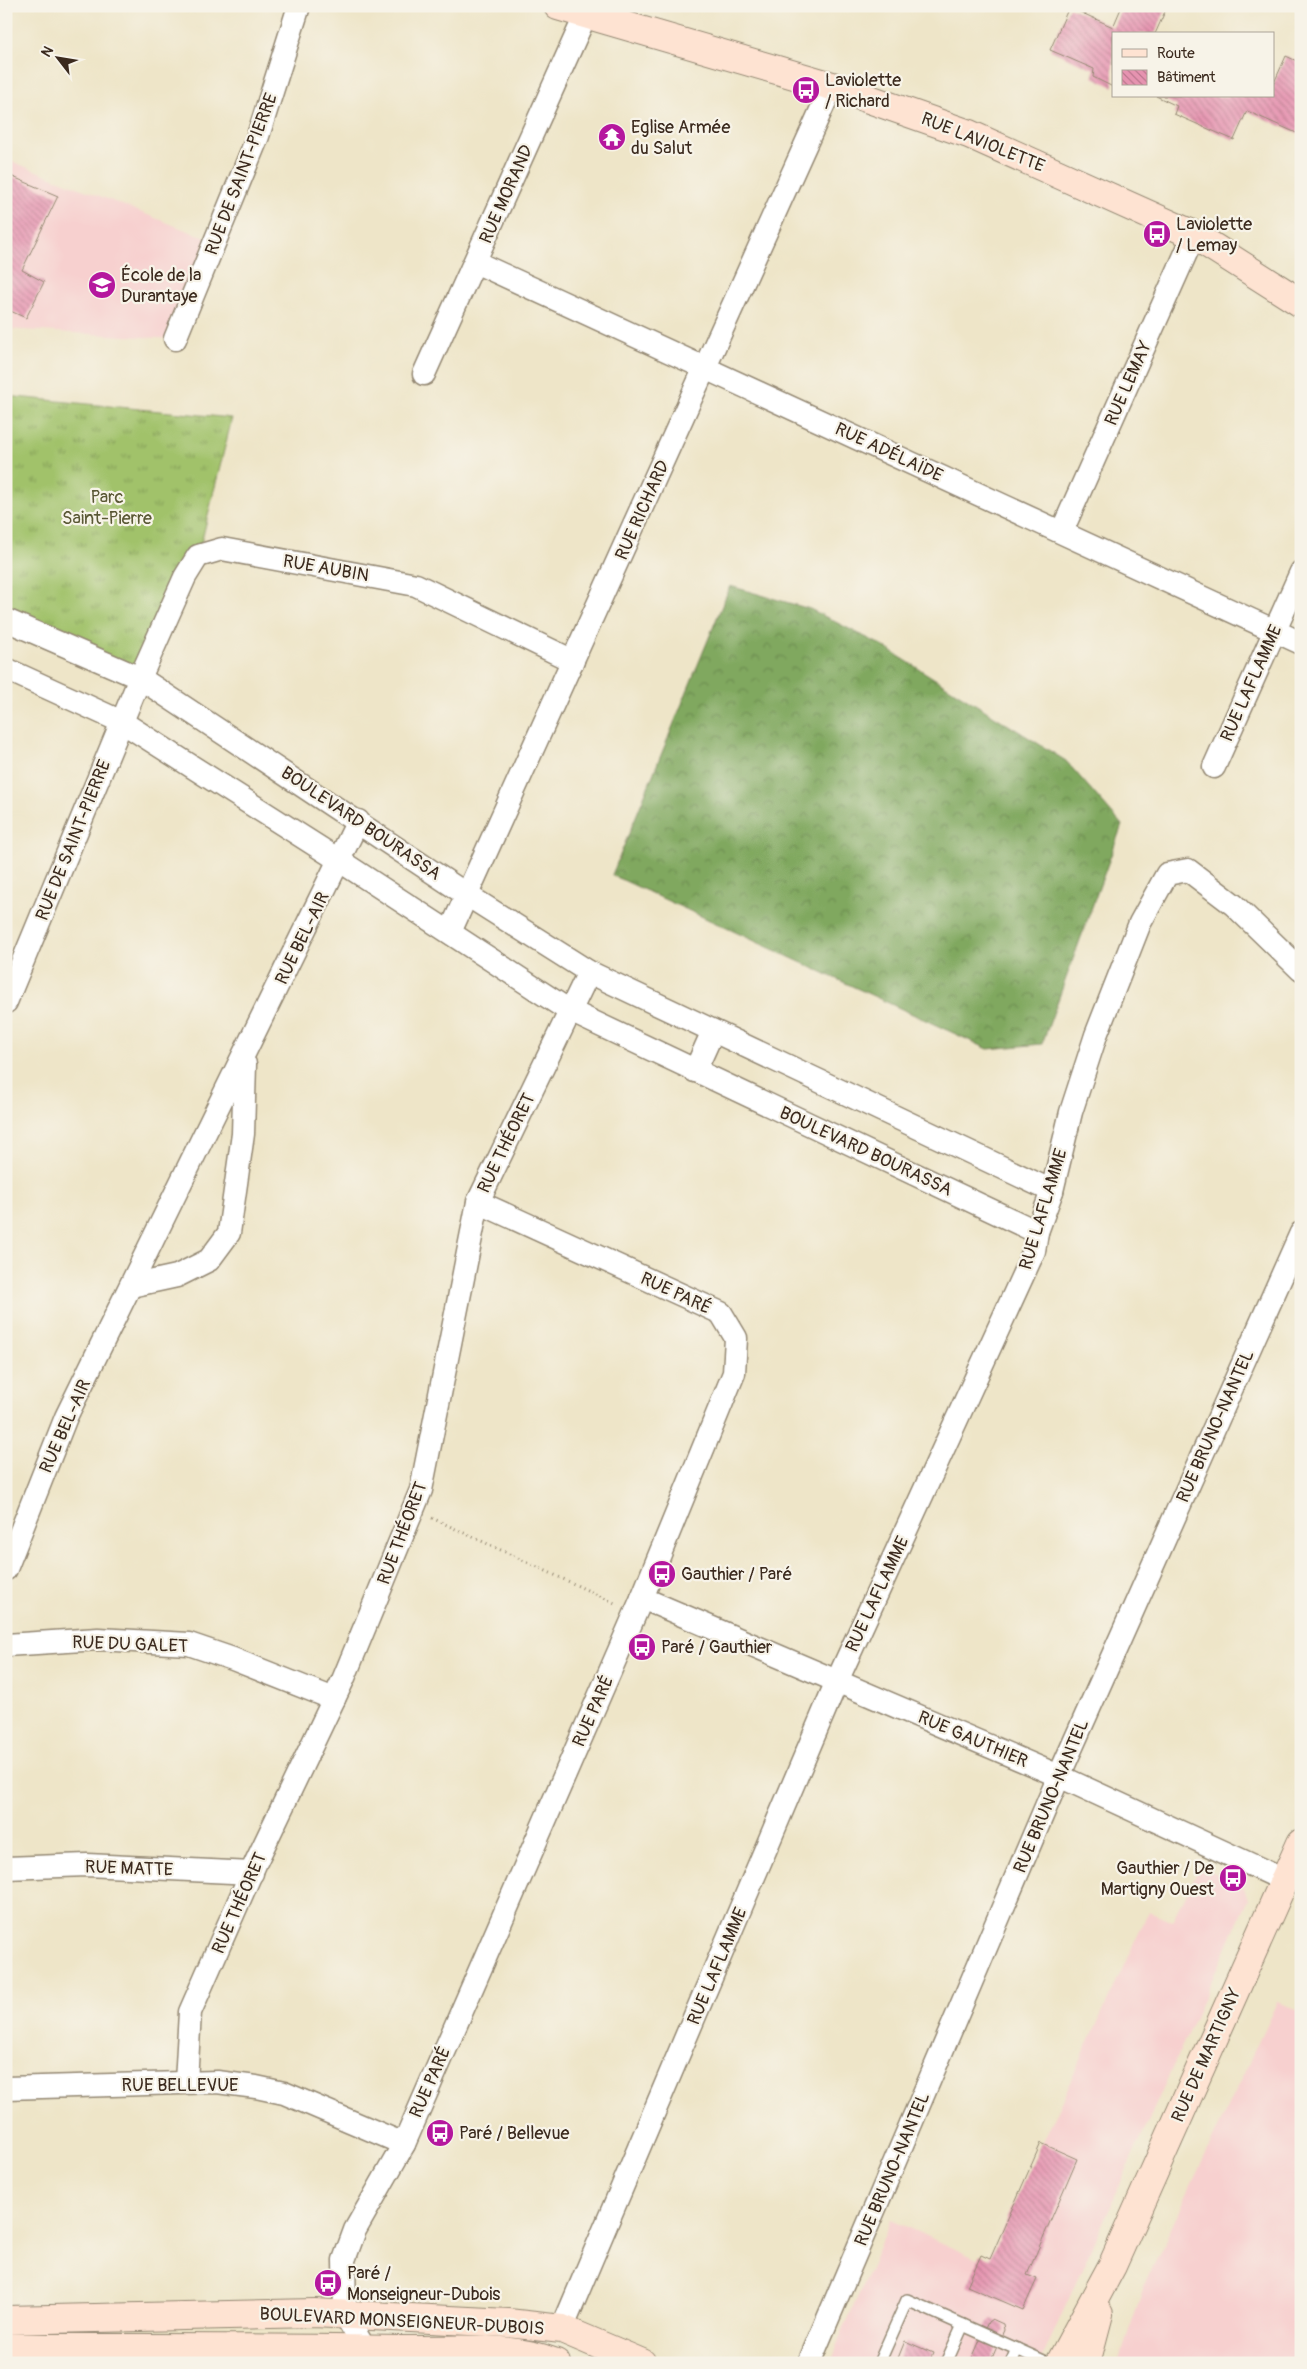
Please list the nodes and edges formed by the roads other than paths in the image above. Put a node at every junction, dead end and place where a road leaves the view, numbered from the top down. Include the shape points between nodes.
1 (299, 6) edge
2 (558, 6) edge
3 (586, 14) junction
4 (832, 86) junction
5 (1194, 235) junction
6 (475, 262) junction
7 (1301, 303) edge
8 (175, 339) dead end
9 (705, 368) junction
10 (424, 374) dead end
11 (1062, 531) junction
12 (1301, 572) edge
13 (6, 620) edge
14 (1274, 631) junction
15 (1301, 643) edge
16 (573, 661) junction
17 (6, 669) edge
18 (140, 678) junction
19 (122, 722) junction
20 (1214, 766) dead end
21 (358, 821) junction
22 (339, 860) junction
23 (467, 895) junction
24 (450, 932) junction
25 (1301, 970) edge
26 (589, 972) junction
27 (6, 1002) edge
28 (570, 1011) junction
29 (713, 1031) junction
30 (245, 1056) junction
31 (695, 1070) junction
32 (1052, 1191) junction
33 (478, 1202) junction
34 (1037, 1232) junction
35 (1301, 1233) edge
36 (131, 1286) junction
37 (6, 1569) edge
38 (639, 1606) junction
39 (6, 1645) edge
40 (837, 1681) junction
41 (334, 1699) junction
42 (1060, 1776) junction
43 (1301, 1843) edge
44 (6, 1868) edge
45 (252, 1873) junction
46 (1293, 1883) edge
47 (186, 2082) junction
48 (6, 2088) edge
49 (404, 2144) junction
50 (1112, 2266) junction
51 (345, 2315) junction
52 (6, 2320) edge
53 (963, 2325) junction
54 (562, 2330) junction
55 (6, 2348) edge
56 (1017, 2349) junction
57 (178, 2355) edge
58 (366, 2356) edge
59 (556, 2363) edge
60 (642, 2363) edge
61 (809, 2363) edge
62 (879, 2363) edge
63 (946, 2363) edge
64 (1010, 2363) edge
65 (1048, 2363) edge
66 (1060, 2363) edge
67 (1086, 2363) edge

1 - 8 street, RUE DE SAINT-PIERRE via 258,136
2 - 3 street, RUE LAVIOLETTE
3 - 4 street, RUE LAVIOLETTE
3 - 6 street, RUE MORAND
4 - 5 street, RUE LAVIOLETTE via 969,134
4 - 9 street, RUE RICHARD
5 - 7 street, RUE LAVIOLETTE
5 - 11 street, RUE LEMAY
6 - 9 street, RUE ADÉLAÏDE
6 - 10 street, RUE MORAND
9 - 11 street, RUE ADÉLAÏDE
9 - 16 street, RUE RICHARD
11 - 14 street, RUE ADÉLAÏDE
12 - 14 street, RUE LAFLAMME
13 - 18 street, BOULEVARD BOURASSA
14 - 15 street, RUE ADÉLAÏDE
14 - 20 street, RUE LAFLAMME
16 - 18 street, RUE AUBIN via 416,585 222,550 198,556 185,577
16 - 23 street, RUE RICHARD
17 - 19 street, BOULEVARD BOURASSA
18 - 19 street, RUE DE SAINT-PIERRE
18 - 21 street, BOULEVARD BOURASSA
19 - 22 street, BOULEVARD BOURASSA
19 - 27 street, RUE DE SAINT-PIERRE
21 - 22 street, RUE BEL-AIR
21 - 23 street, BOULEVARD BOURASSA
22 - 24 street, BOULEVARD BOURASSA
22 - 30 street, RUE BEL-AIR
23 - 24 street, RUE RICHARD
23 - 26 street, BOULEVARD BOURASSA
24 - 28 street, BOULEVARD BOURASSA
25 - 32 street, RUE LAFLAMME via 1234,905 1188,870 1167,874 1140,922 1096,1035 1071,1112
26 - 28 street, RUE THÉORET
26 - 29 street, BOULEVARD BOURASSA
28 - 31 street, BOULEVARD BOURASSA
28 - 33 street, RUE THÉORET
29 - 31 street
29 - 32 street, BOULEVARD BOURASSA
30 - 36 street, RUE BEL-AIR
30 - 36 street, RUE BEL-AIR via 243,1134 229,1233 209,1260 176,1276
31 - 34 street, BOULEVARD BOURASSA
32 - 34 street, RUE LAFLAMME
33 - 38 street, RUE PARÉ via 721,1313 736,1338 734,1373
33 - 41 street, RUE THÉORET via 421,1490
34 - 40 street, RUE LAFLAMME via 1034,1251 1010,1305
35 - 42 street, RUE BRUNO-NANTEL
36 - 37 street, RUE BEL-AIR via 66,1417
38 - 40 street, RUE GAUTHIER
38 - 49 street, RUE PARÉ
39 - 41 street, RUE DU GALET via 98,1640 189,1644
40 - 42 street, RUE GAUTHIER
40 - 54 street, RUE LAFLAMME
41 - 45 street, RUE THÉORET
42 - 46 street, RUE GAUTHIER
42 - 61 street, RUE BRUNO-NANTEL
43 - 46 street, RUE DE MARTIGNY
44 - 45 street, RUE MATTE via 87,1866
45 - 47 street, RUE THÉORET via 190,2012
46 - 50 street, RUE DE MARTIGNY
47 - 48 street, RUE BELLEVUE
47 - 49 street, RUE BELLEVUE via 217,2082 284,2093
49 - 51 street, RUE PARÉ via 355,2230 344,2260
50 - 66 street, RUE DE MARTIGNY
50 - 67 street, RUE DE MARTIGNY
51 - 52 street, BOULEVARD MONSEIGNEUR-DUBOIS via 294,2313
51 - 54 street, BOULEVARD MONSEIGNEUR-DUBOIS via 508,2322
51 - 58 street, RUE PARÉ
53 - 56 lane
53 - 62 lane via 907,2300
53 - 63 lane
54 - 60 street, BOULEVARD MONSEIGNEUR-DUBOIS
55 - 57 street, BOULEVARD MONSEIGNEUR-DUBOIS
56 - 64 lane
56 - 65 lane
57 - 58 street, BOULEVARD MONSEIGNEUR-DUBOIS
58 - 59 street, BOULEVARD MONSEIGNEUR-DUBOIS via 512,2353

